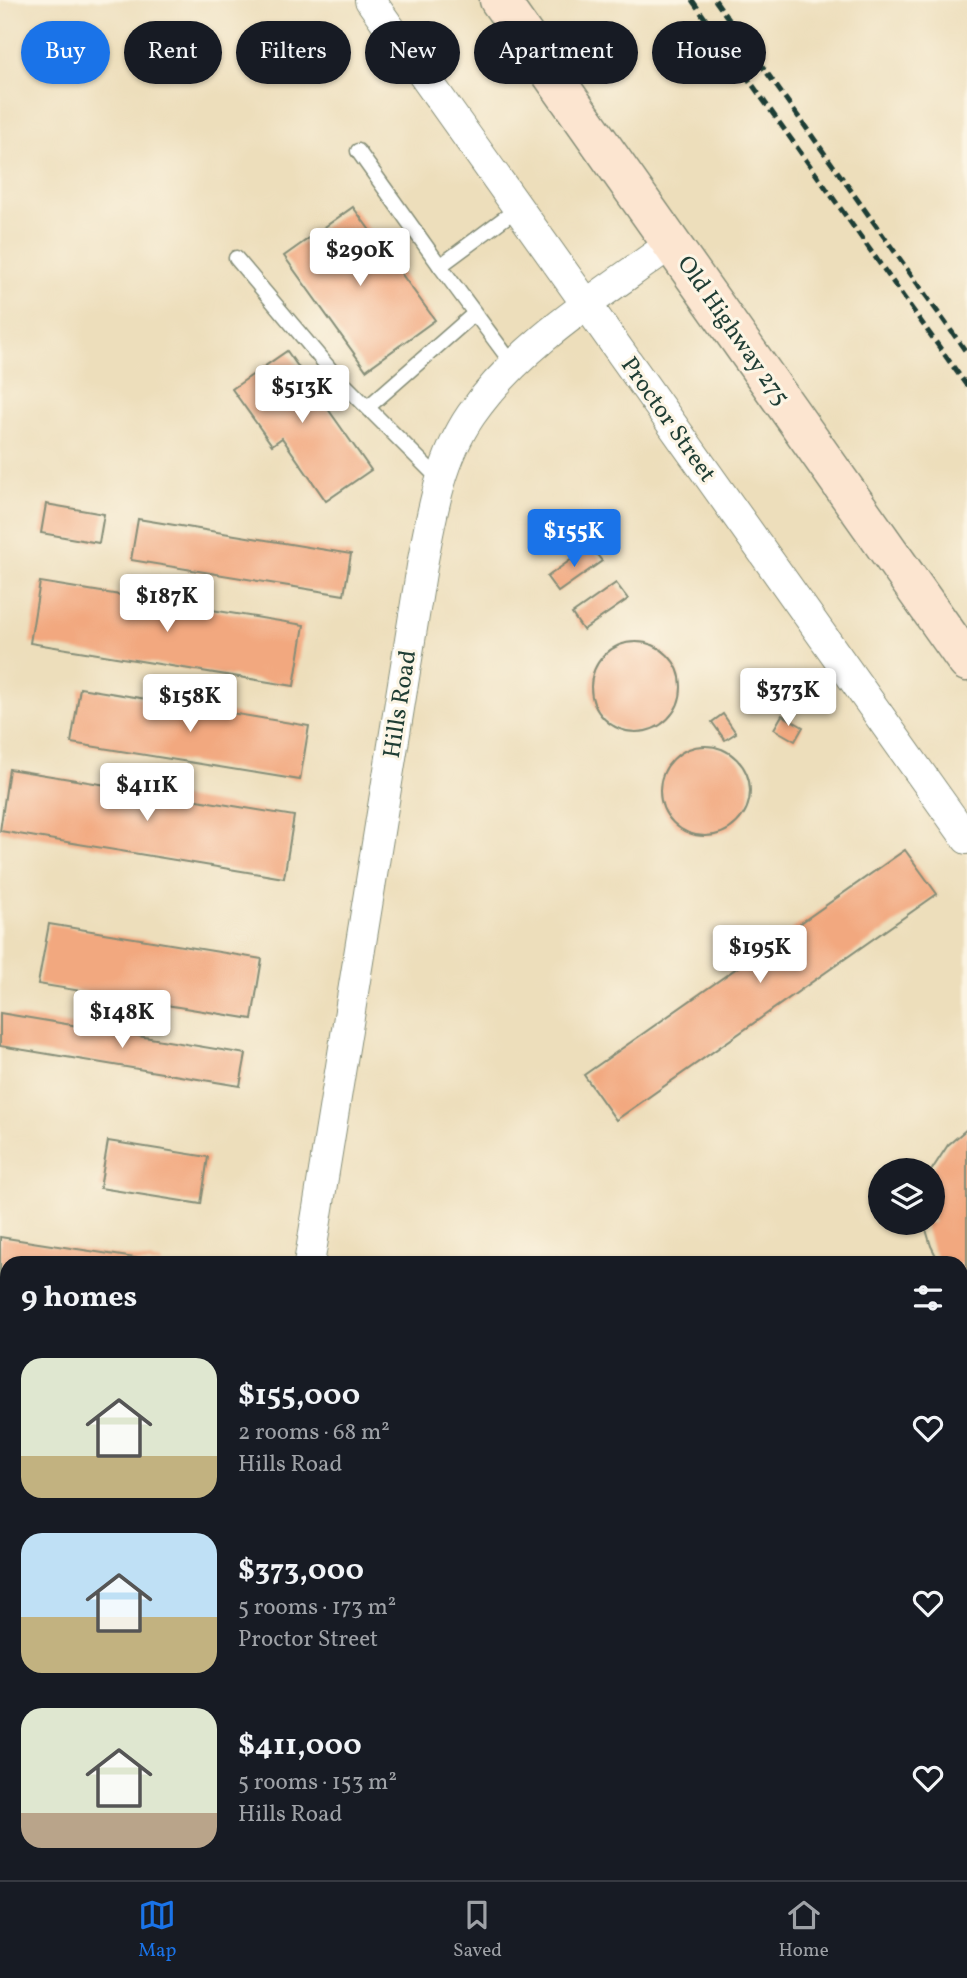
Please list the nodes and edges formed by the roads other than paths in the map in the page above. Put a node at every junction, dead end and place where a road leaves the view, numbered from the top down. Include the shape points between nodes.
1 (370, 0) edge
2 (499, 0) edge
3 (358, 151) dead end
4 (518, 208) junction
5 (672, 243) junction
6 (236, 258) dead end
7 (440, 267) junction
8 (588, 305) junction
9 (474, 314) junction
10 (514, 366) junction
11 (368, 407) junction
12 (441, 481) junction
13 (967, 662) edge
14 (967, 839) edge
15 (310, 1256) edge

1 - 4 street, Proctor Street
2 - 5 main road, Old Highway 275
3 - 7 lane
4 - 7 lane
4 - 8 street, Proctor Street
5 - 8 street, Hills Road
5 - 13 main road, Old Highway 275
6 - 11 lane via 334,374
7 - 9 lane
8 - 10 street, Hills Road
8 - 14 street, Proctor Street
9 - 10 lane
9 - 11 lane
10 - 12 street, Hills Road via 471,415
11 - 12 lane
12 - 15 street, Hills Road via 423,560

